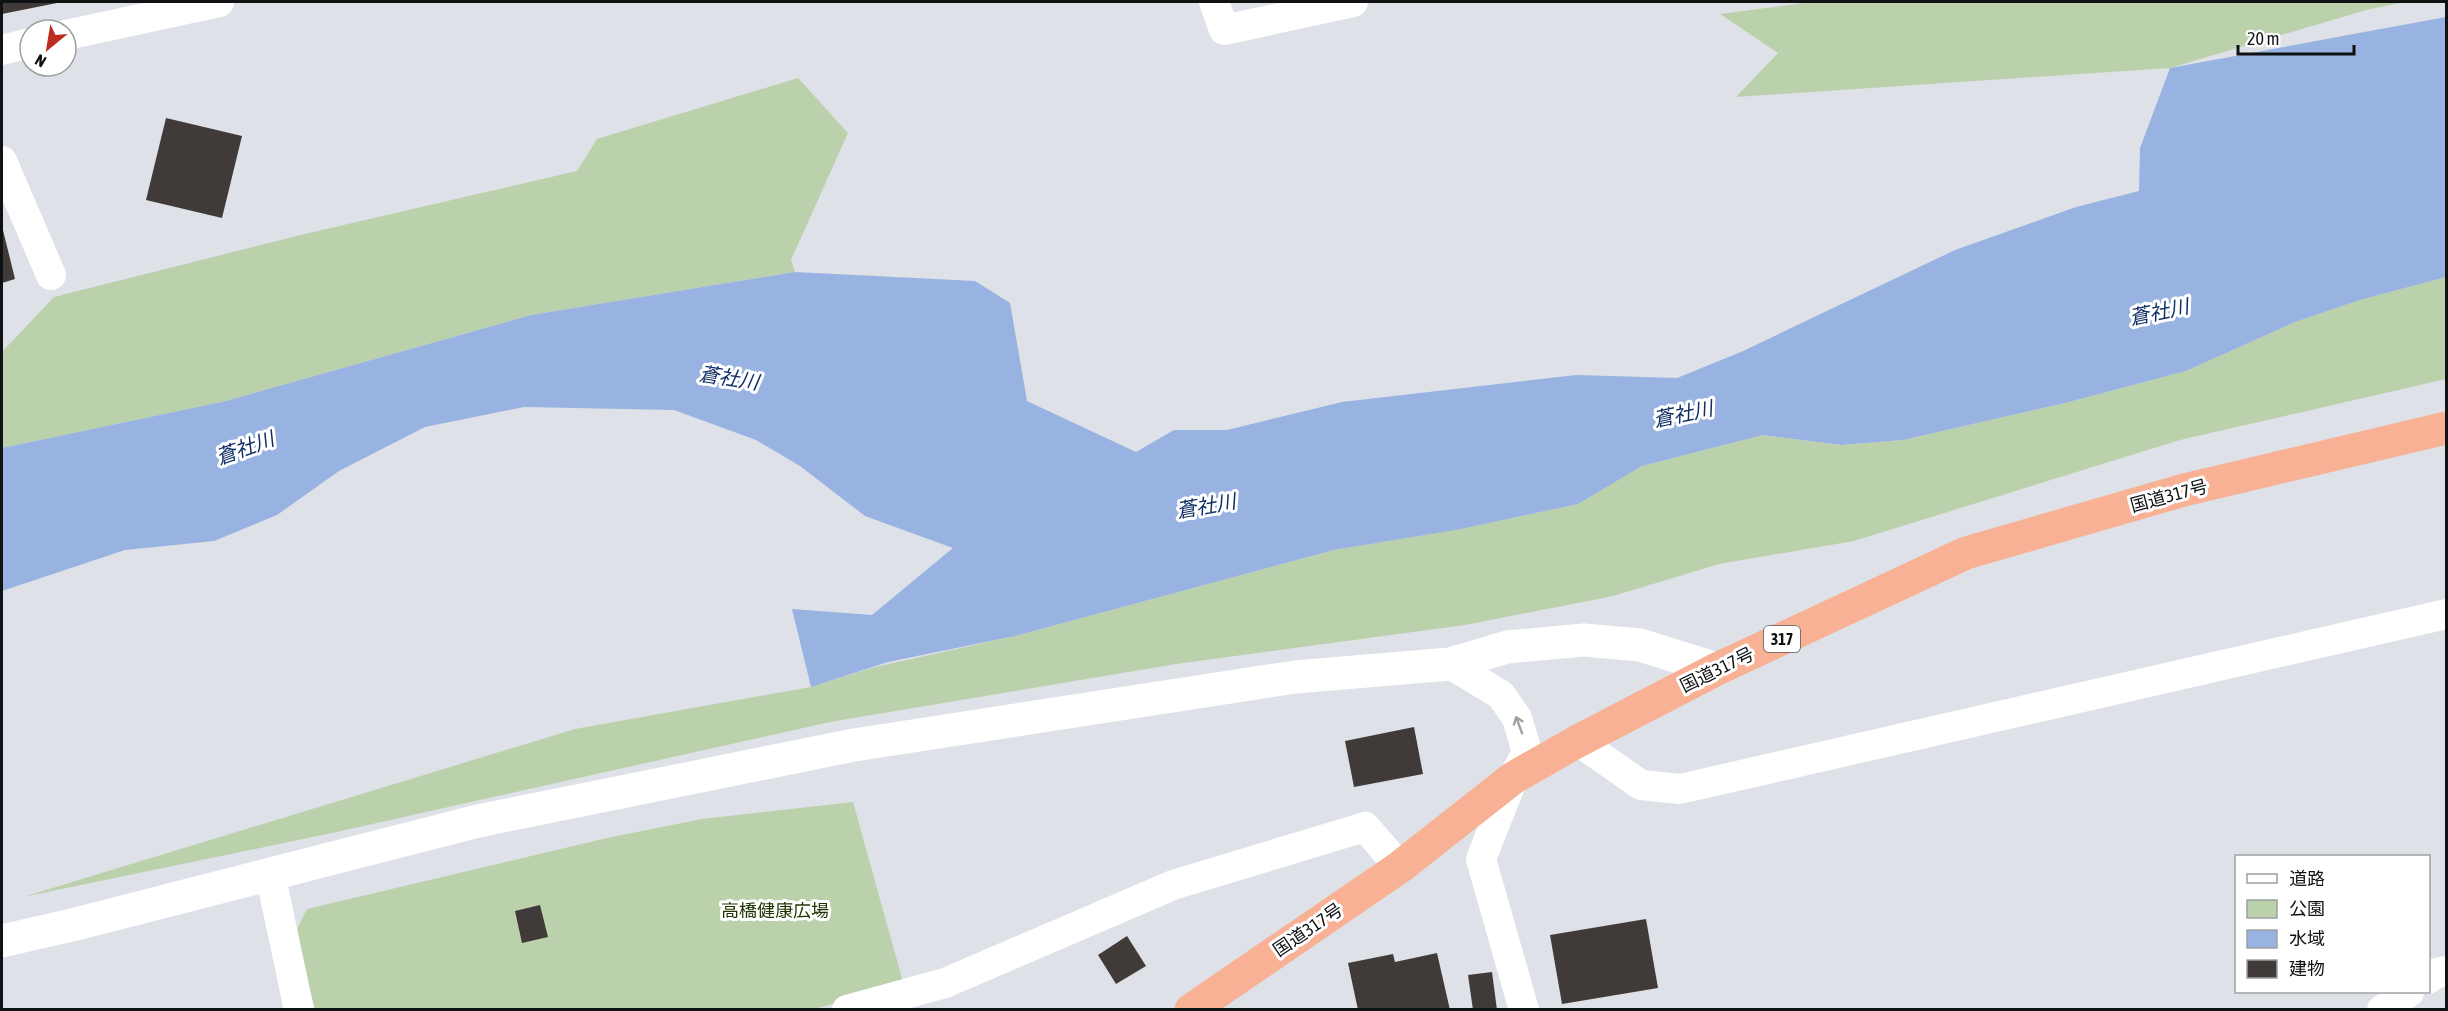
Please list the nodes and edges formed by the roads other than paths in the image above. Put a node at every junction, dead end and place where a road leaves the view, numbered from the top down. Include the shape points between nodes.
1 (219, 2) edge
2 (1214, 2) edge
3 (1353, 2) edge
4 (78, 32) edge
5 (18, 46) edge
6 (2, 50) edge
7 (2, 161) edge
8 (51, 275) dead end
9 (2446, 428) edge
10 (2446, 614) edge
11 (1450, 664) junction
12 (1717, 669) junction
13 (1578, 741) junction
14 (1513, 778) junction
15 (1400, 867) junction
16 (270, 873) junction
17 (2, 941) edge
18 (2446, 971) edge
19 (2430, 978) edge
20 (2408, 993) edge
21 (299, 1010) edge
22 (847, 1010) edge
23 (1191, 1010) edge
24 (1524, 1010) edge
25 (2382, 1010) edge

1 - 4 street
2 - 3 street via 1224,30
5 - 6 street
7 - 8 street
9 - 12 highway, 国道317号 / 317 via 2184,490 1966,553
10 - 13 street via 1680,789 1641,785
11 - 12 street via 1507,647 1584,640 1640,645
14 -> 11 street via 1527,752 1518,718 1501,696
11 - 16 street via 1295,677 854,745 478,821
12 - 13 highway, 国道317号 / 317
13 - 14 highway, 国道317号 / 317
14 - 15 highway, 国道317号 / 317
14 - 24 street via 1481,859
15 - 22 street via 1365,827 1173,885 945,983
15 - 23 highway, 国道317号 / 317
16 - 17 street
16 - 21 street
18 - 19 street
20 - 25 street

